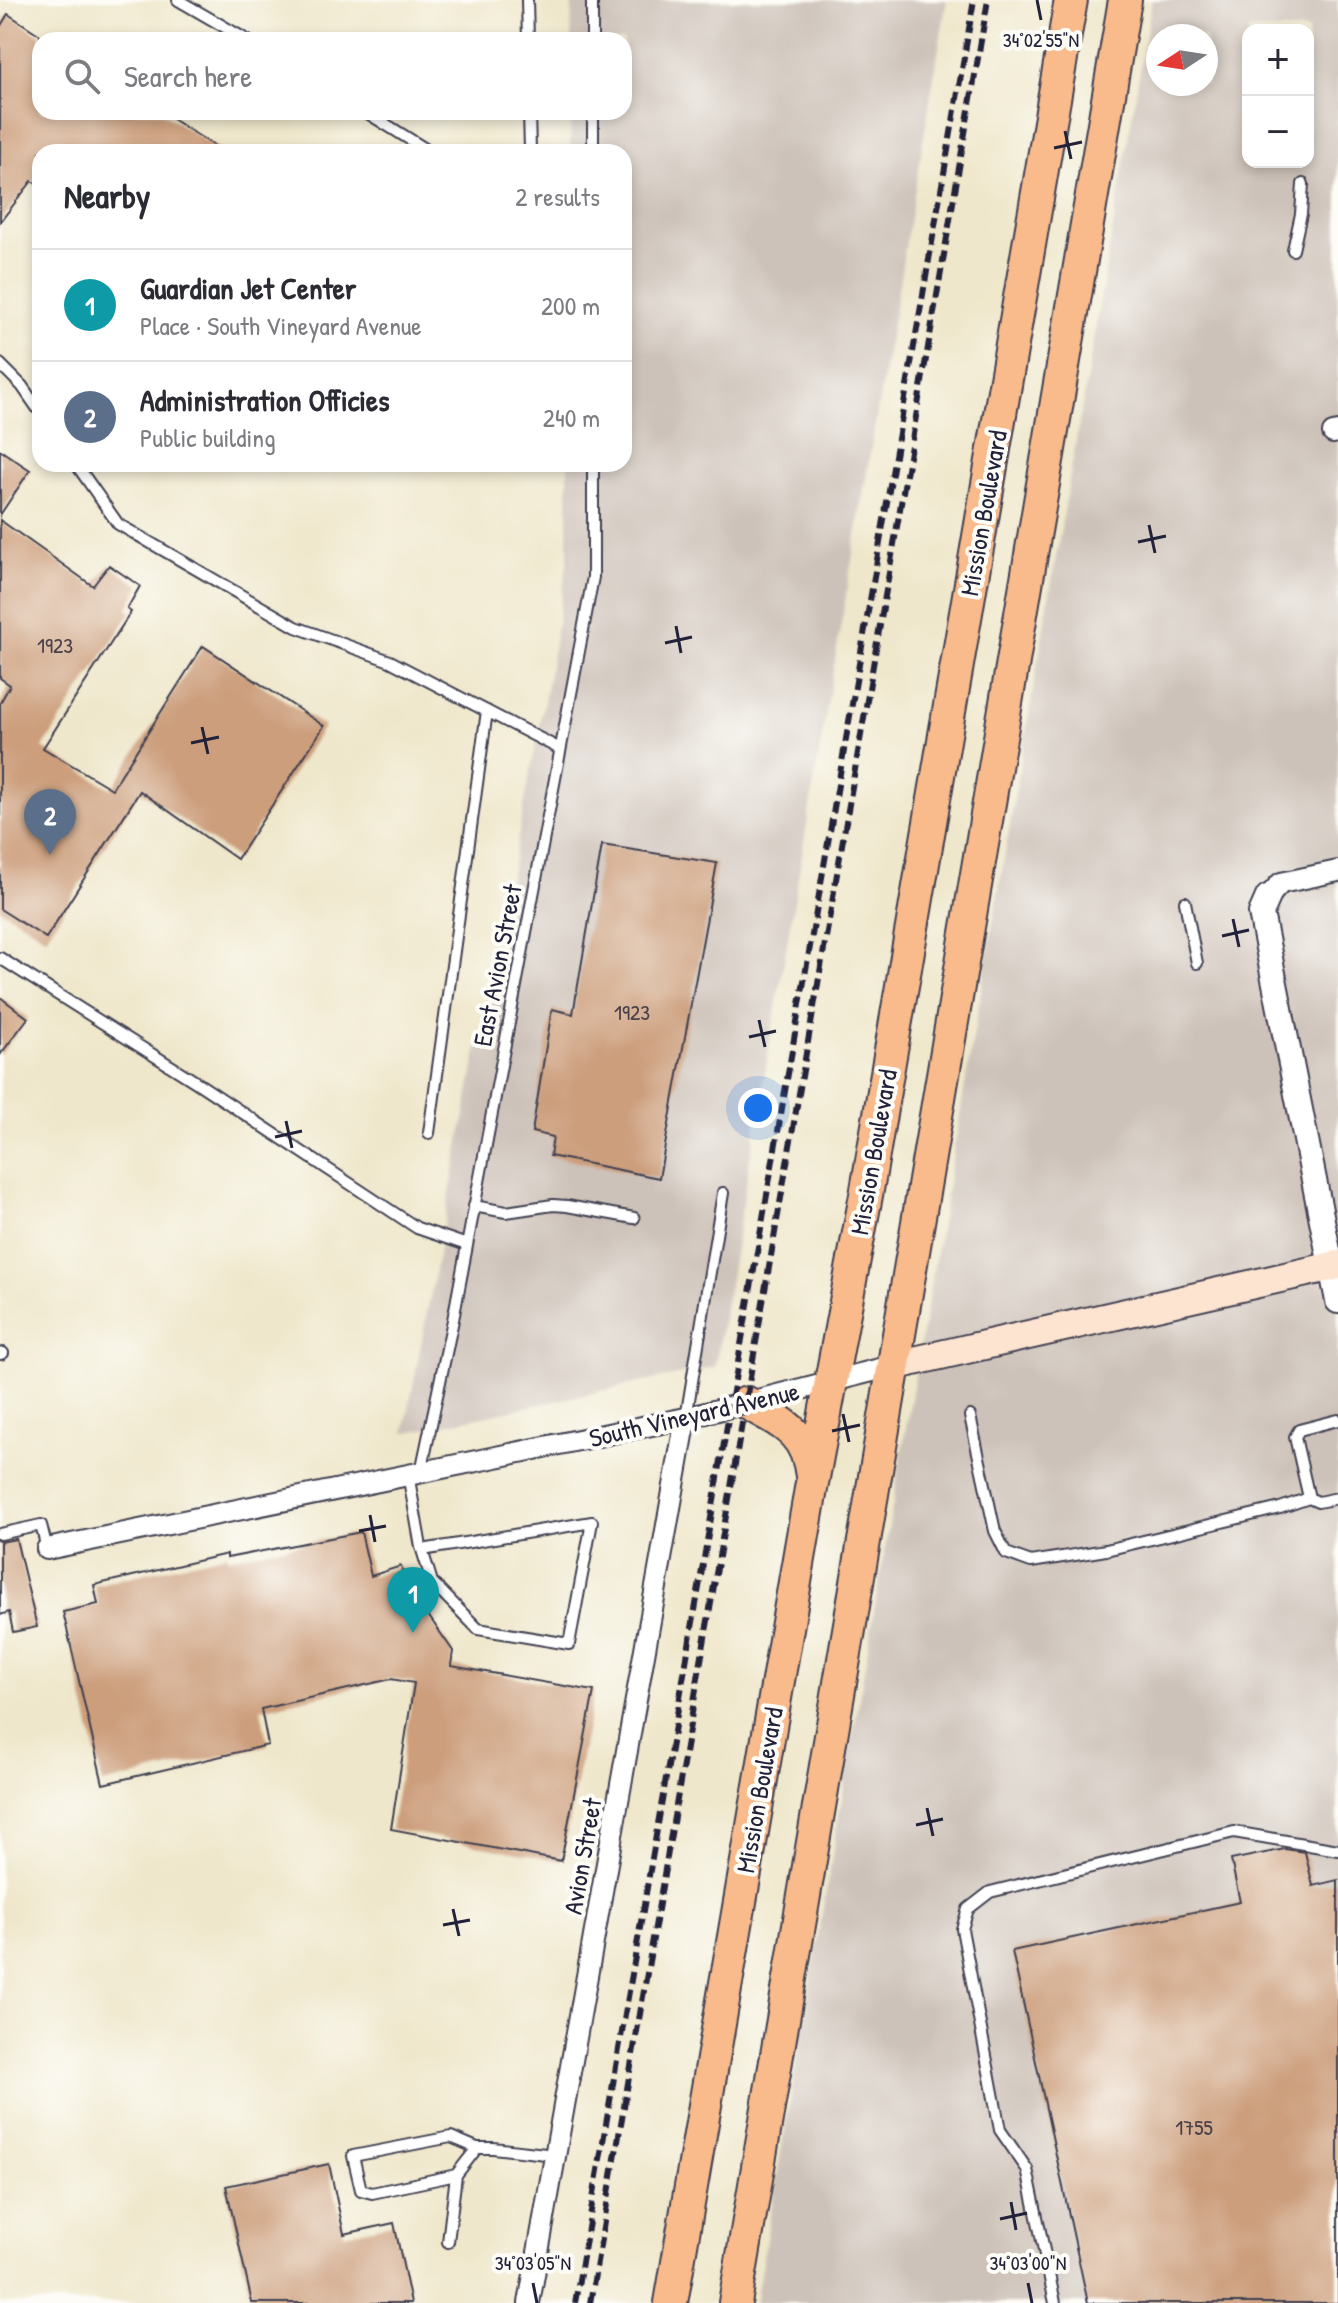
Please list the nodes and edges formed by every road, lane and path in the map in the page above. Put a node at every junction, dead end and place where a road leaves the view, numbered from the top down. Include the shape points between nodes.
1 (178, 0) edge
2 (527, 0) edge
3 (592, 0) edge
4 (1071, 0) edge
5 (1130, 1) edge
6 (233, 32) edge
7 (528, 32) edge
8 (592, 32) edge
9 (379, 120) edge
10 (529, 120) edge
11 (593, 120) edge
12 (417, 144) edge
13 (530, 144) edge
14 (593, 144) edge
15 (1303, 184) dead end
16 (1293, 250) dead end
17 (0, 364) edge
18 (32, 400) edge
19 (82, 472) edge
20 (593, 472) edge
21 (487, 711) junction
22 (560, 749) junction
23 (1338, 871) edge
24 (1268, 897) joint
25 (1185, 902) dead end
26 (0, 958) edge
27 (1197, 963) dead end
28 (429, 1133) dead end
29 (723, 1193) dead end
30 (474, 1206) junction
31 (634, 1218) dead end
32 (467, 1245) junction
33 (1334, 1265) edge
34 (1338, 1301) edge
35 (892, 1366) junction
36 (830, 1383) junction
37 (747, 1403) junction
38 (970, 1416) dead end
39 (686, 1418) junction
40 (1338, 1420) edge
41 (415, 1473) junction
42 (812, 1483) junction
43 (1309, 1498) junction
44 (1338, 1498) edge
45 (0, 1534) edge
46 (47, 1549) joint
47 (422, 1550) junction
48 (1338, 1850) edge
49 (477, 2148) junction
50 (555, 2155) junction
51 (456, 2175) junction
52 (448, 2242) dead end
53 (529, 2303) edge
54 (671, 2303) edge
55 (735, 2303) edge
56 (1055, 2303) edge

1 - 6 lane
2 - 7 lane
3 - 8 lane
4 - 36 main road, Mission Boulevard
5 - 35 main road, Mission Boulevard
9 - 12 lane
10 - 13 lane
11 - 14 lane
15 - 16 lane
17 - 18 lane
19 - 21 lane via 118,524 296,627 390,661
20 - 22 lane, East Avion Street via 593,577
21 - 22 lane
21 - 28 lane
22 - 30 lane, East Avion Street
23 - 24 street via 1281,883
24 - 33 street via 1261,913
25 - 27 lane
26 - 32 lane via 417,1228
29 - 39 lane
30 - 31 lane via 506,1212 567,1206
30 - 32 lane, East Avion Street
32 - 41 lane, East Avion Street
33 - 34 street
33 - 35 main road, South Vineyard Avenue
35 - 36 street, South Vineyard Avenue
35 - 55 main road, Mission Boulevard
36 - 37 street, South Vineyard Avenue
36 - 42 main road, Mission Boulevard
37 - 39 street, South Vineyard Avenue
37 - 42 main road via 777,1420 804,1445
38 - 43 lane via 995,1531 1006,1553 1031,1562 1106,1550
39 - 41 street, South Vineyard Avenue
39 - 50 street, Avion Street
40 - 43 lane via 1299,1430 1295,1437
41 - 46 street, South Vineyard Avenue
41 - 47 lane
42 - 54 main road, Mission Boulevard
43 - 44 lane
45 - 46 lane via 41,1525
47 - 47 lane via 432,1582 478,1629 569,1644 592,1522
48 - 56 lane via 1234,1832 990,1892 968,1909 962,1929 1000,2130 1027,2169
49 - 50 lane
49 - 51 lane
49 - 51 lane via 451,2137 353,2156 361,2190 372,2193
50 - 53 street, Avion Street
51 - 52 lane

